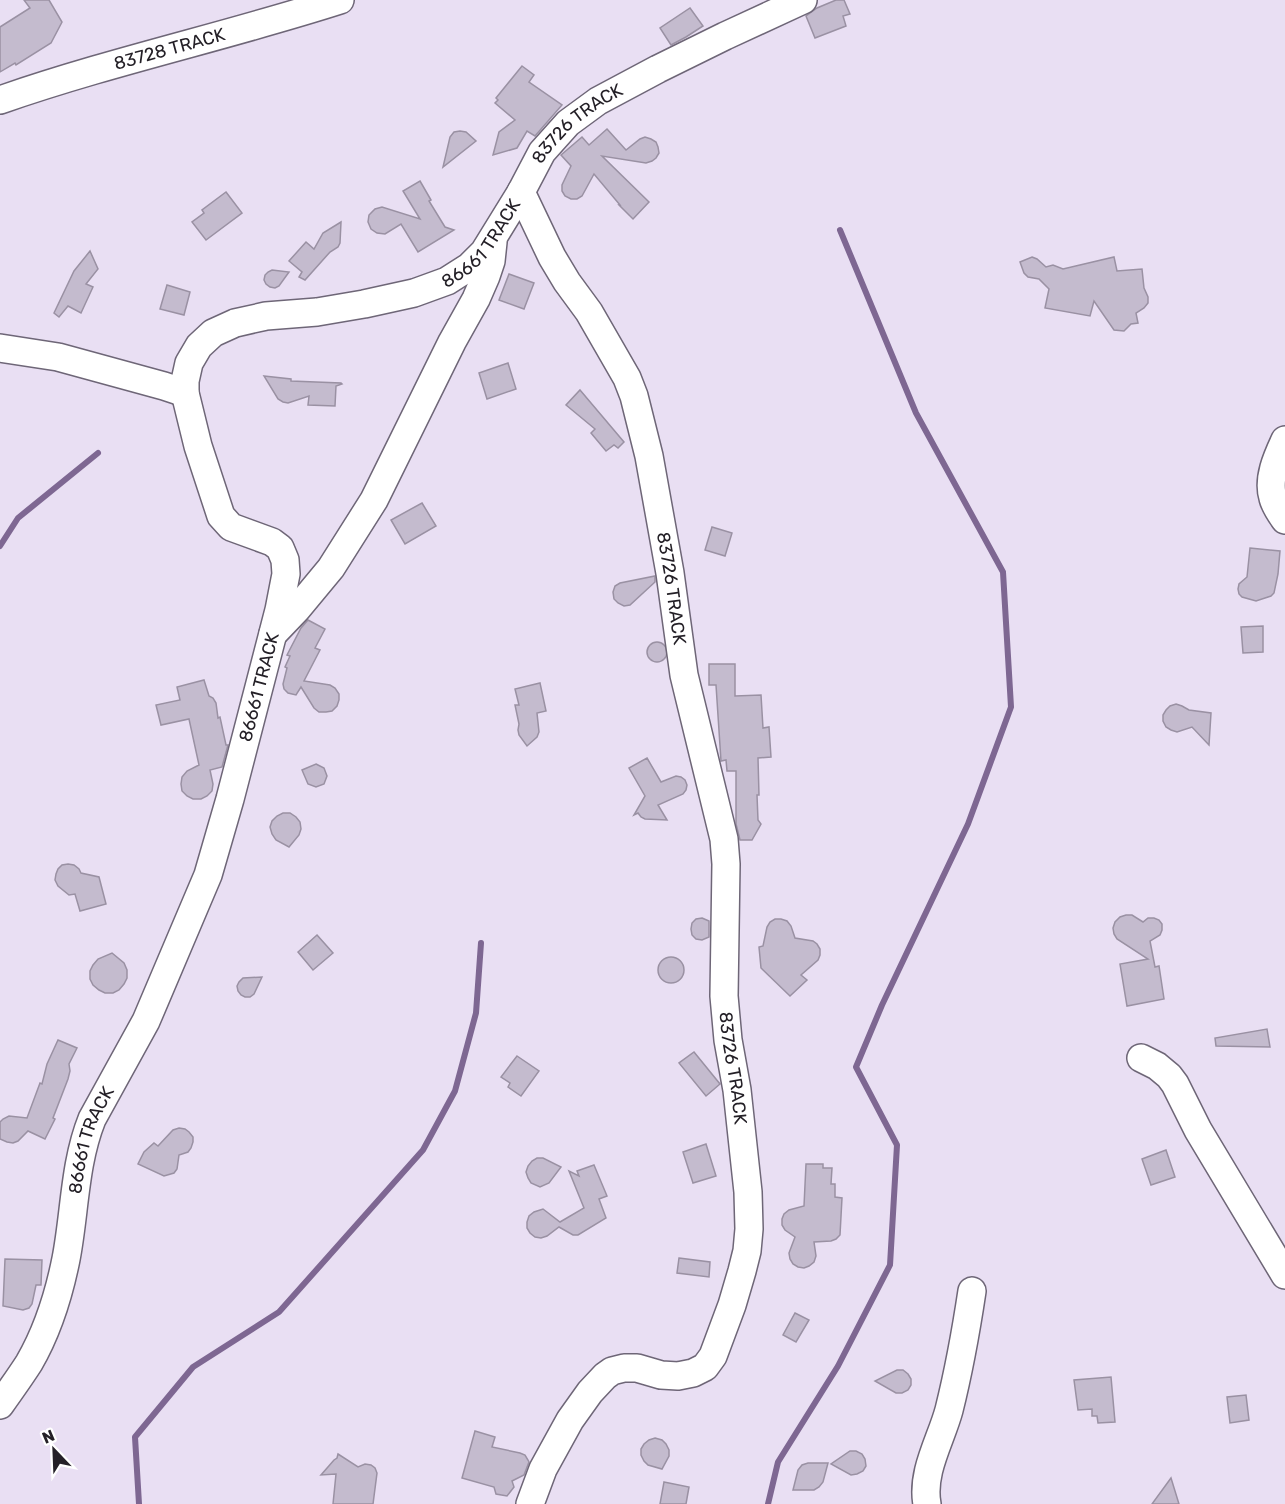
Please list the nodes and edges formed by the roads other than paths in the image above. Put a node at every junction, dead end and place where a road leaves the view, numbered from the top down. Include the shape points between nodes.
1 (340, 0) edge
2 (803, 0) edge
3 (0, 100) edge
4 (521, 192) junction
5 (493, 237) junction
6 (0, 348) edge
7 (185, 393) junction
8 (1285, 440) edge
9 (1285, 520) edge
10 (272, 634) junction
11 (1141, 1058) dead end
12 (1285, 1275) edge
13 (972, 1291) dead end
14 (0, 1405) edge
15 (531, 1504) edge
16 (927, 1504) edge

1 - 3 street, 83728 TRACK
2 - 4 street, 83726 TRACK via 598,101 568,123 542,152
4 - 5 street, 86661 TRACK
4 - 15 street, 83726 TRACK via 552,256 627,378 648,456 684,675 724,839 724,996 737,1089 749,1229 732,1305 705,1367 678,1376 637,1368 624,1368 605,1376 570,1420 543,1469
5 - 7 street, 86661 TRACK via 469,267 447,281 414,293 317,312 266,316 213,333 189,363
5 - 10 street via 491,261 476,299 374,501 331,568
6 - 7 street via 58,357
7 - 10 street, 86661 TRACK via 221,516 231,526 272,542 285,560 286,574
8 - 9 street via 1271,485 1272,497
10 - 14 street, 86661 TRACK via 208,875 146,1021 85,1136 58,1291 29,1363
11 - 12 street via 1157,1066 1176,1084 1198,1130
13 - 16 street via 949,1413 929,1471

